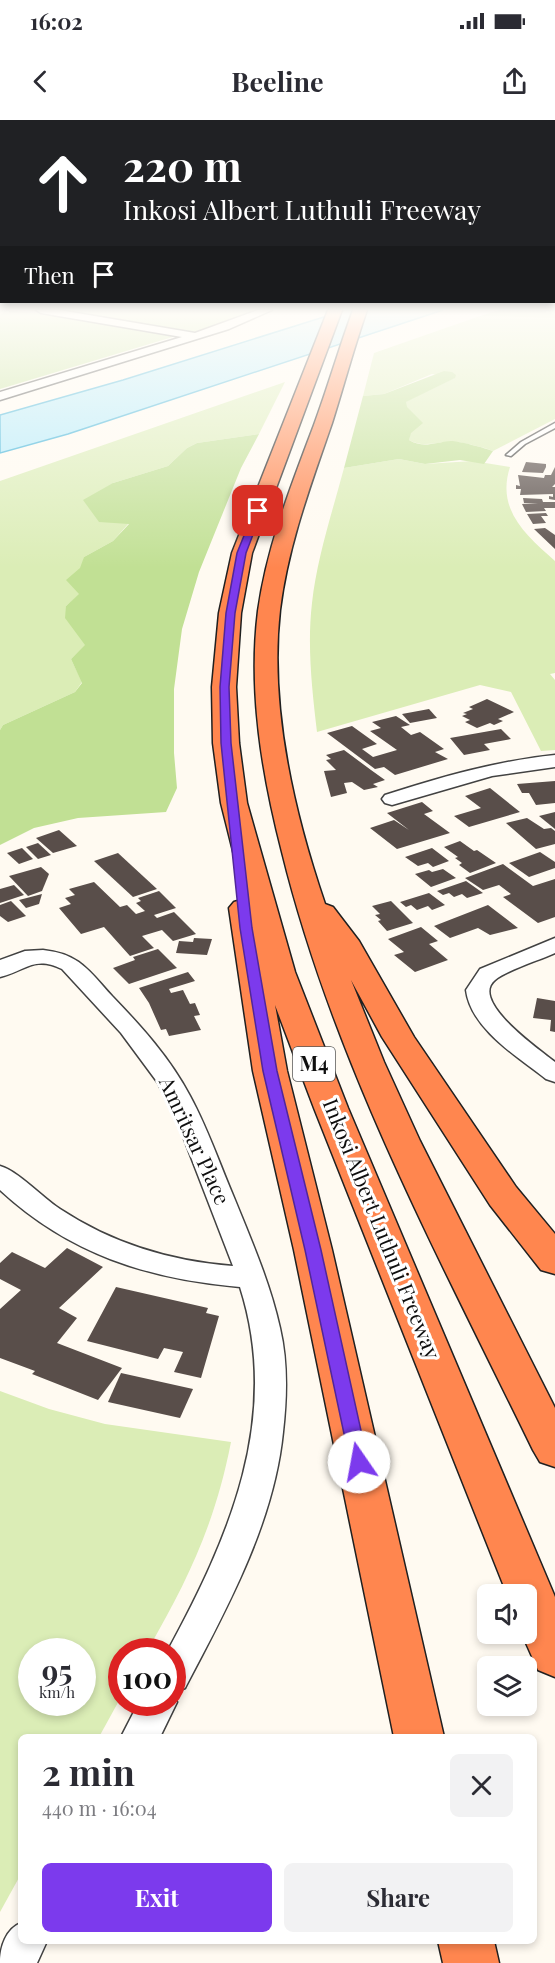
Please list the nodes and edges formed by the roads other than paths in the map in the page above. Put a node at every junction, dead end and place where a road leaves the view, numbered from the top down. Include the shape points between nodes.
1 (302, 396) edge
2 (331, 396) edge
3 (555, 425) edge
4 (509, 455) dead end
5 (555, 761) edge
6 (392, 799) dead end
7 (234, 803) junction
8 (304, 887) junction
9 (555, 945) edge
10 (0, 970) edge
11 (555, 1074) edge
12 (0, 1175) edge
13 (555, 1260) edge
14 (251, 1278) junction
15 (555, 1450) edge
16 (186, 1650) edge
17 (555, 1655) edge
18 (151, 1716) edge
19 (142, 1734) edge
20 (418, 1734) edge
21 (25, 1944) edge
22 (467, 1944) edge
23 (15, 1963) edge
24 (471, 1963) edge

1 - 7 highway, Inkosi Albert Luthuli Freeway / M4 via 242,553 230,613 225,698
2 - 8 highway, M4 via 282,546 273,588 266,673 277,772
3 - 4 lane via 523,442
5 - 6 street via 469,775
7 - 17 highway, Inkosi Albert Luthuli Freeway / M4 via 279,972
7 - 20 highway via 246,928 270,1071
8 - 13 highway via 348,947 398,1037 503,1196
8 - 15 highway, M4 via 348,1016 412,1161
9 - 11 street via 488,974 478,990 479,1001 491,1019
10 - 14 street, Amritsar Place via 33,957 63,960 136,1036 176,1092
12 - 14 street via 28,1201 69,1228 123,1254 179,1270
14 - 16 street, Amritsar Place via 266,1330 270,1361 263,1463 246,1528 231,1565
18 - 19 street
21 - 23 street
22 - 24 highway

